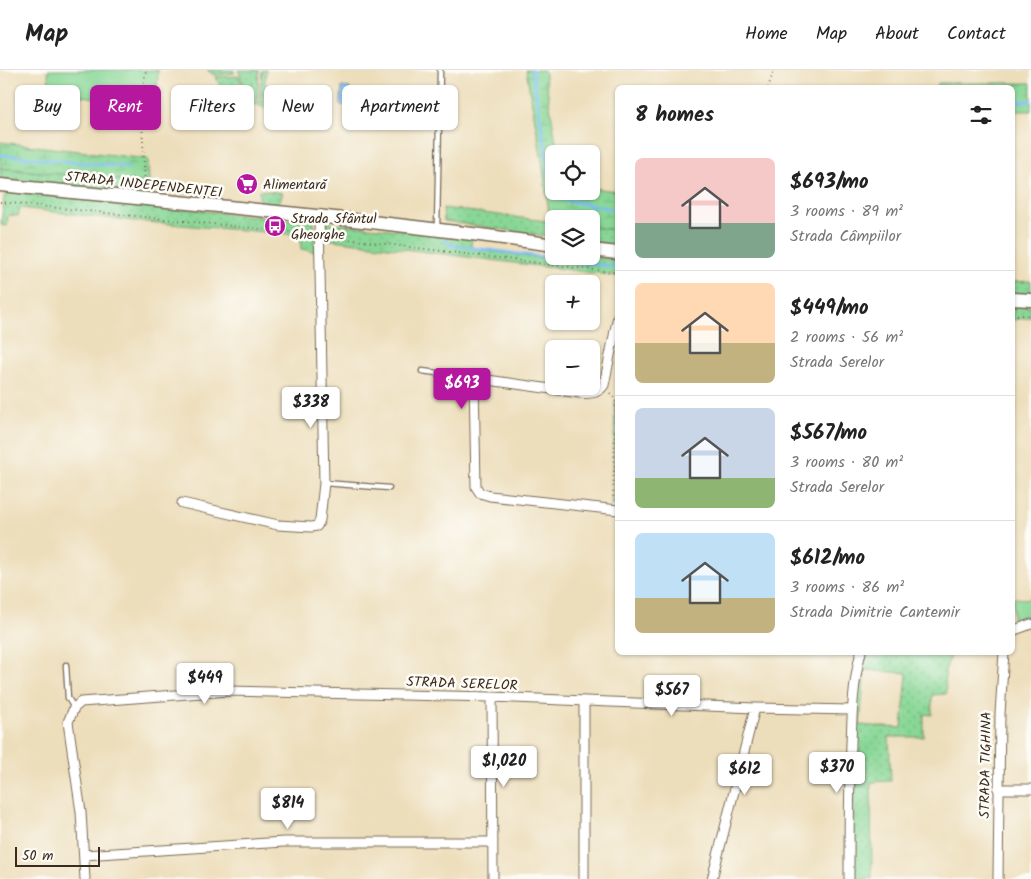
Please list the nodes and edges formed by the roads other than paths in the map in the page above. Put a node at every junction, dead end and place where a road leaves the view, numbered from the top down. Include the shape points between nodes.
1 (440, 70) edge
2 (0, 185) edge
3 (318, 216) junction
4 (437, 229) junction
5 (545, 243) edge
6 (600, 251) edge
7 (615, 254) edge
8 (1015, 299) edge
9 (1031, 300) edge
10 (615, 331) edge
11 (422, 371) dead end
12 (474, 378) junction
13 (324, 483) junction
14 (389, 488) dead end
15 (182, 503) dead end
16 (615, 509) edge
17 (1031, 624) edge
18 (1015, 630) edge
19 (860, 655) edge
20 (1004, 655) edge
21 (66, 665) dead end
22 (492, 697) junction
23 (584, 701) junction
24 (74, 708) junction
25 (755, 708) junction
26 (852, 710) junction
27 (998, 789) junction
28 (1031, 789) edge
29 (493, 842) junction
30 (84, 856) junction
31 (85, 879) edge
32 (493, 879) edge
33 (584, 879) edge
34 (712, 879) edge
35 (849, 879) edge
36 (998, 879) edge

1 - 4 lane
2 - 3 main road, STRADA INDEPENDENȚEI
3 - 4 main road, STRADA INDEPENDENȚEI
3 - 13 street
4 - 5 main road, STRADA INDEPENDENȚEI
6 - 7 main road
8 - 9 main road
10 - 12 street via 604,385 600,390 588,394
11 - 12 lane
12 - 16 street via 475,474 480,493
13 - 14 lane
13 - 15 street via 320,520 317,526 311,527 278,524
17 - 18 street
19 - 26 street
20 - 27 street, STRADA TIGHINA
21 - 24 lane via 68,698
22 - 23 street, STRADA SERELOR
22 - 24 street, STRADA SERELOR via 229,691 88,701
22 - 29 street
23 - 25 street, STRADA SERELOR
23 - 33 street
24 - 30 street via 68,722
25 - 26 street, STRADA SERELOR
25 - 34 street
26 - 35 street
27 - 28 street
27 - 36 street, STRADA TIGHINA
29 - 30 street via 284,842
29 - 32 street
30 - 31 street

